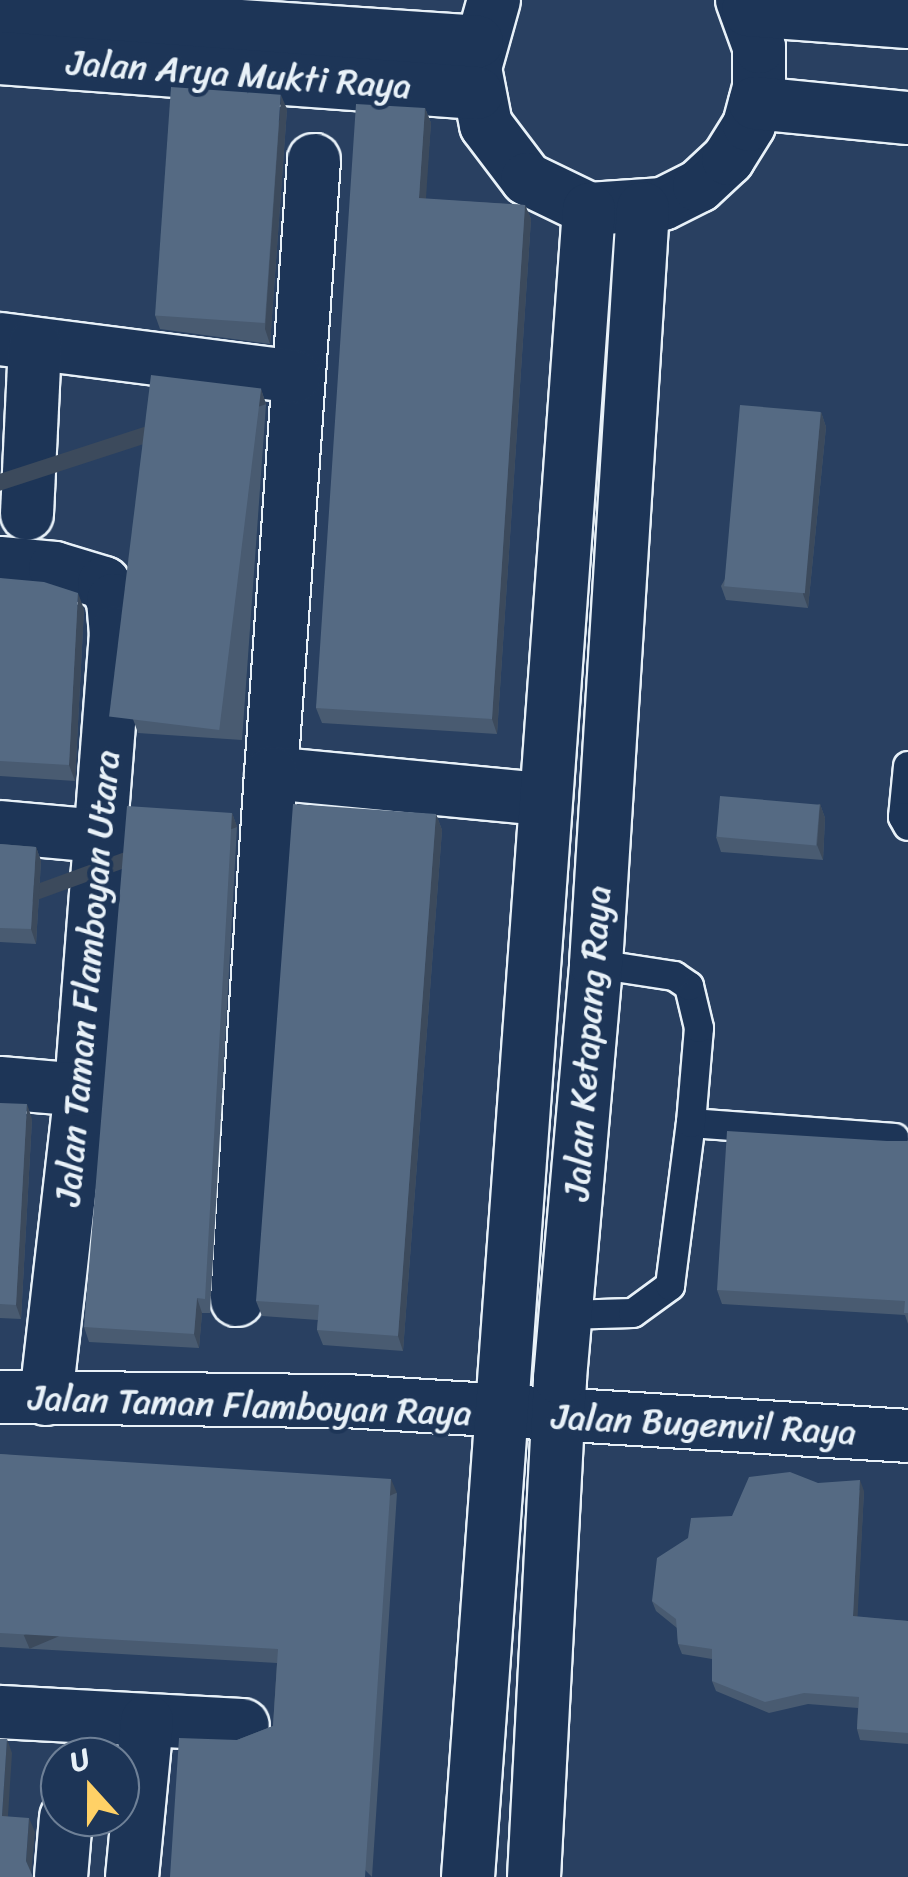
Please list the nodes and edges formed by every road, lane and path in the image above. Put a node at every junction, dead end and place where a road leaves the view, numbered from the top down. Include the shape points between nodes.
1 (745, 5) edge
2 (0, 10) edge
3 (908, 22) edge
4 (483, 45) edge
5 (0, 58) edge
6 (755, 103) junction
7 (908, 118) edge
8 (314, 160) dead end
9 (643, 208) junction
10 (589, 209) junction
11 (17, 341) edge
12 (295, 377) junction
13 (28, 514) dead end
14 (0, 563) edge
15 (908, 766) edge
16 (271, 773) junction
17 (543, 799) junction
18 (908, 826) edge
19 (0, 828) edge
20 (98, 836) junction
21 (596, 964) junction
22 (0, 1083) edge
23 (81, 1090) junction
24 (691, 1123) junction
25 (894, 1138) edge
26 (237, 1300) dead end
27 (565, 1315) junction
28 (23, 1398) edge
29 (500, 1413) junction
30 (562, 1415) junction
31 (908, 1436) edge
32 (0, 1712) edge
33 (146, 1722) junction
34 (243, 1724) dead end
35 (73, 1737) edge
36 (64, 1837) edge
37 (60, 1877) edge
38 (132, 1877) edge
39 (468, 1877) edge
40 (534, 1877) edge

1 - 3 street
1 - 6 street via 759,47
2 - 4 street, Jalan Arya Mukti Raya
4 - 5 street, Jalan Arya Mukti Raya
4 - 10 street via 504,155 556,198
6 - 7 street
6 - 9 street via 728,160 699,186
8 - 12 street
9 - 10 street
9 - 21 street, Jalan Ketapang Raya
10 - 17 street, Jalan Ketapang Raya
11 - 12 street
11 - 13 street
12 - 16 street
14 - 20 street, Jalan Taman Flamboyan Utara via 82,573 104,582 113,600 116,633
15 - 18 lane via 902,817
16 - 17 street
16 - 26 street
17 - 29 street, Jalan Ketapang Raya
19 - 20 street
20 - 23 street, Jalan Taman Flamboyan Utara
21 - 24 lane via 674,976 690,986 699,1028
21 - 27 street, Jalan Ketapang Raya
22 - 23 street
23 - 28 street, Jalan Taman Flamboyan Utara
24 - 25 lane
24 - 27 lane via 670,1286 633,1313
27 - 30 street, Jalan Ketapang Raya
28 - 29 street, Jalan Taman Flamboyan Raya via 346,1401
29 - 30 street, Jalan Bugenvil Raya
29 - 39 street, Jalan Ketapang Raya
30 - 31 street, Jalan Bugenvil Raya
30 - 40 street, Jalan Ketapang Raya
32 - 35 street
33 - 34 street
33 - 35 street
33 - 38 street
36 - 37 street

